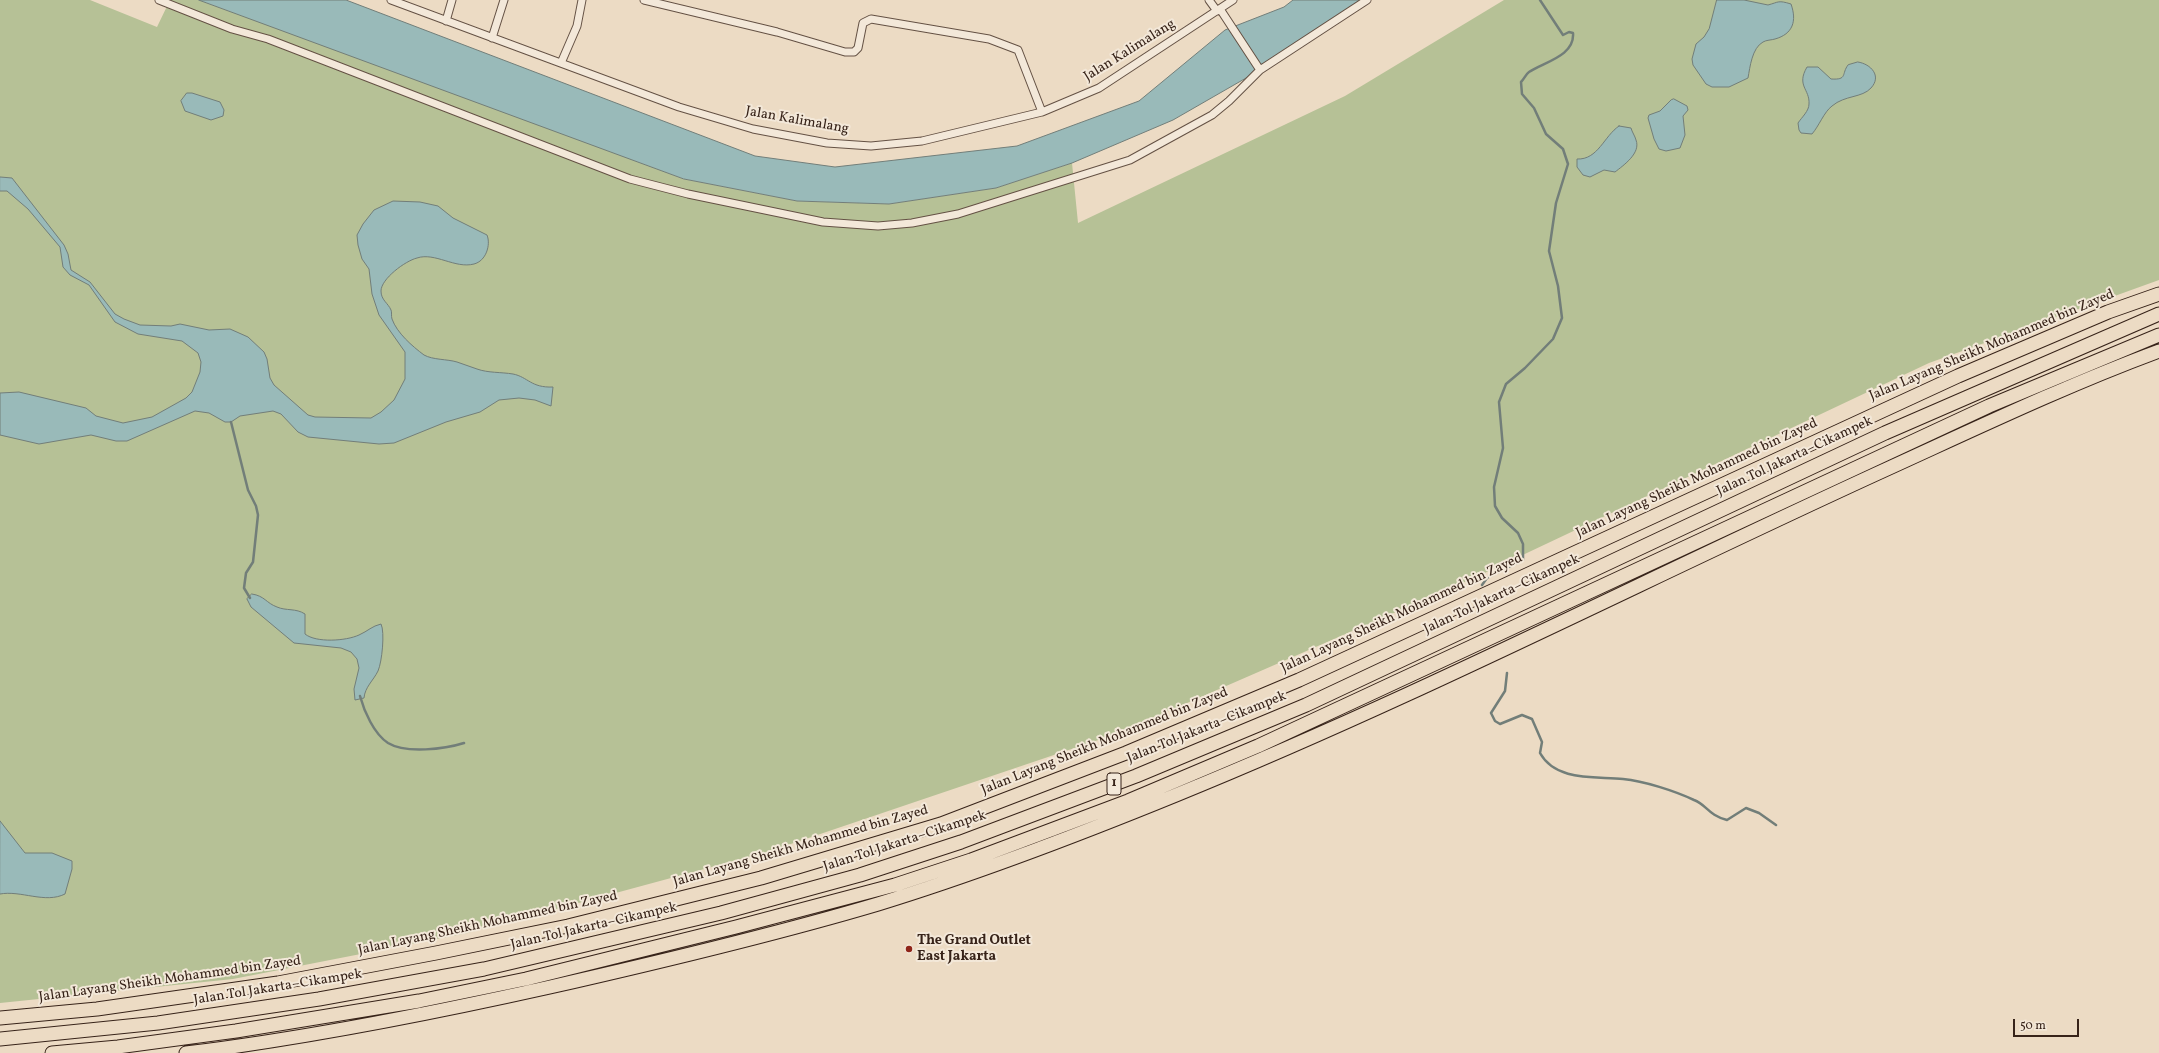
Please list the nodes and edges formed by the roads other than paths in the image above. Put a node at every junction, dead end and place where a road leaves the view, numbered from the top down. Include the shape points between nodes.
1 (159, 0) edge
2 (391, 0) edge
3 (452, 0) edge
4 (504, 0) edge
5 (582, 0) edge
6 (644, 0) edge
7 (1209, 0) edge
8 (1233, 0) edge
9 (1367, 0) edge
10 (1219, 10) junction
11 (446, 21) junction
12 (492, 38) junction
13 (562, 63) junction
14 (1260, 70) junction
15 (1042, 112) junction
16 (2159, 294) edge
17 (2159, 314) edge
18 (2159, 335) edge
19 (2159, 351) edge
20 (0, 1018) edge
21 (0, 1038) edge
22 (52, 1053) edge
23 (186, 1053) edge

1 - 14 street via 232,29 268,39 630,179 688,194 823,222 870,226 912,223 958,214 1124,163 1212,115 1230,101
2 - 11 street, Jalan Kalimalang
3 - 11 street
4 - 12 street
5 - 13 street via 575,31
6 - 15 street via 777,32 846,52 854,52 858,48 863,23 871,19 989,39 1018,50
7 - 10 street
8 - 10 street, Jalan Kalimalang
9 - 14 street
10 - 14 street
10 - 15 street, Jalan Kalimalang via 1099,88
11 - 12 street, Jalan Kalimalang
12 - 13 street, Jalan Kalimalang
13 - 15 street, Jalan Kalimalang via 679,106 745,126 827,143 871,146 916,142
16 - 20 highway, Jalan Layang Sheikh Mohammed bin Zayed / 1 via 2108,312 1958,376 1299,680 1126,753 941,824 753,880 568,926 278,983 97,1009
17 - 21 highway, Jalan Tol Jakarta–Cikampek / 1 via 1885,432 1306,705 1136,776 961,842 860,875 721,913 484,969 319,999 158,1024
18 - 22 highway, 1 via 1990,406 1258,746 1128,801 971,860 895,885 526,979 418,1001 221,1034
19 - 23 highway, 1 via 1885,470 1324,731 1178,794 1030,852 879,903 747,940 617,972 402,1019 244,1046

